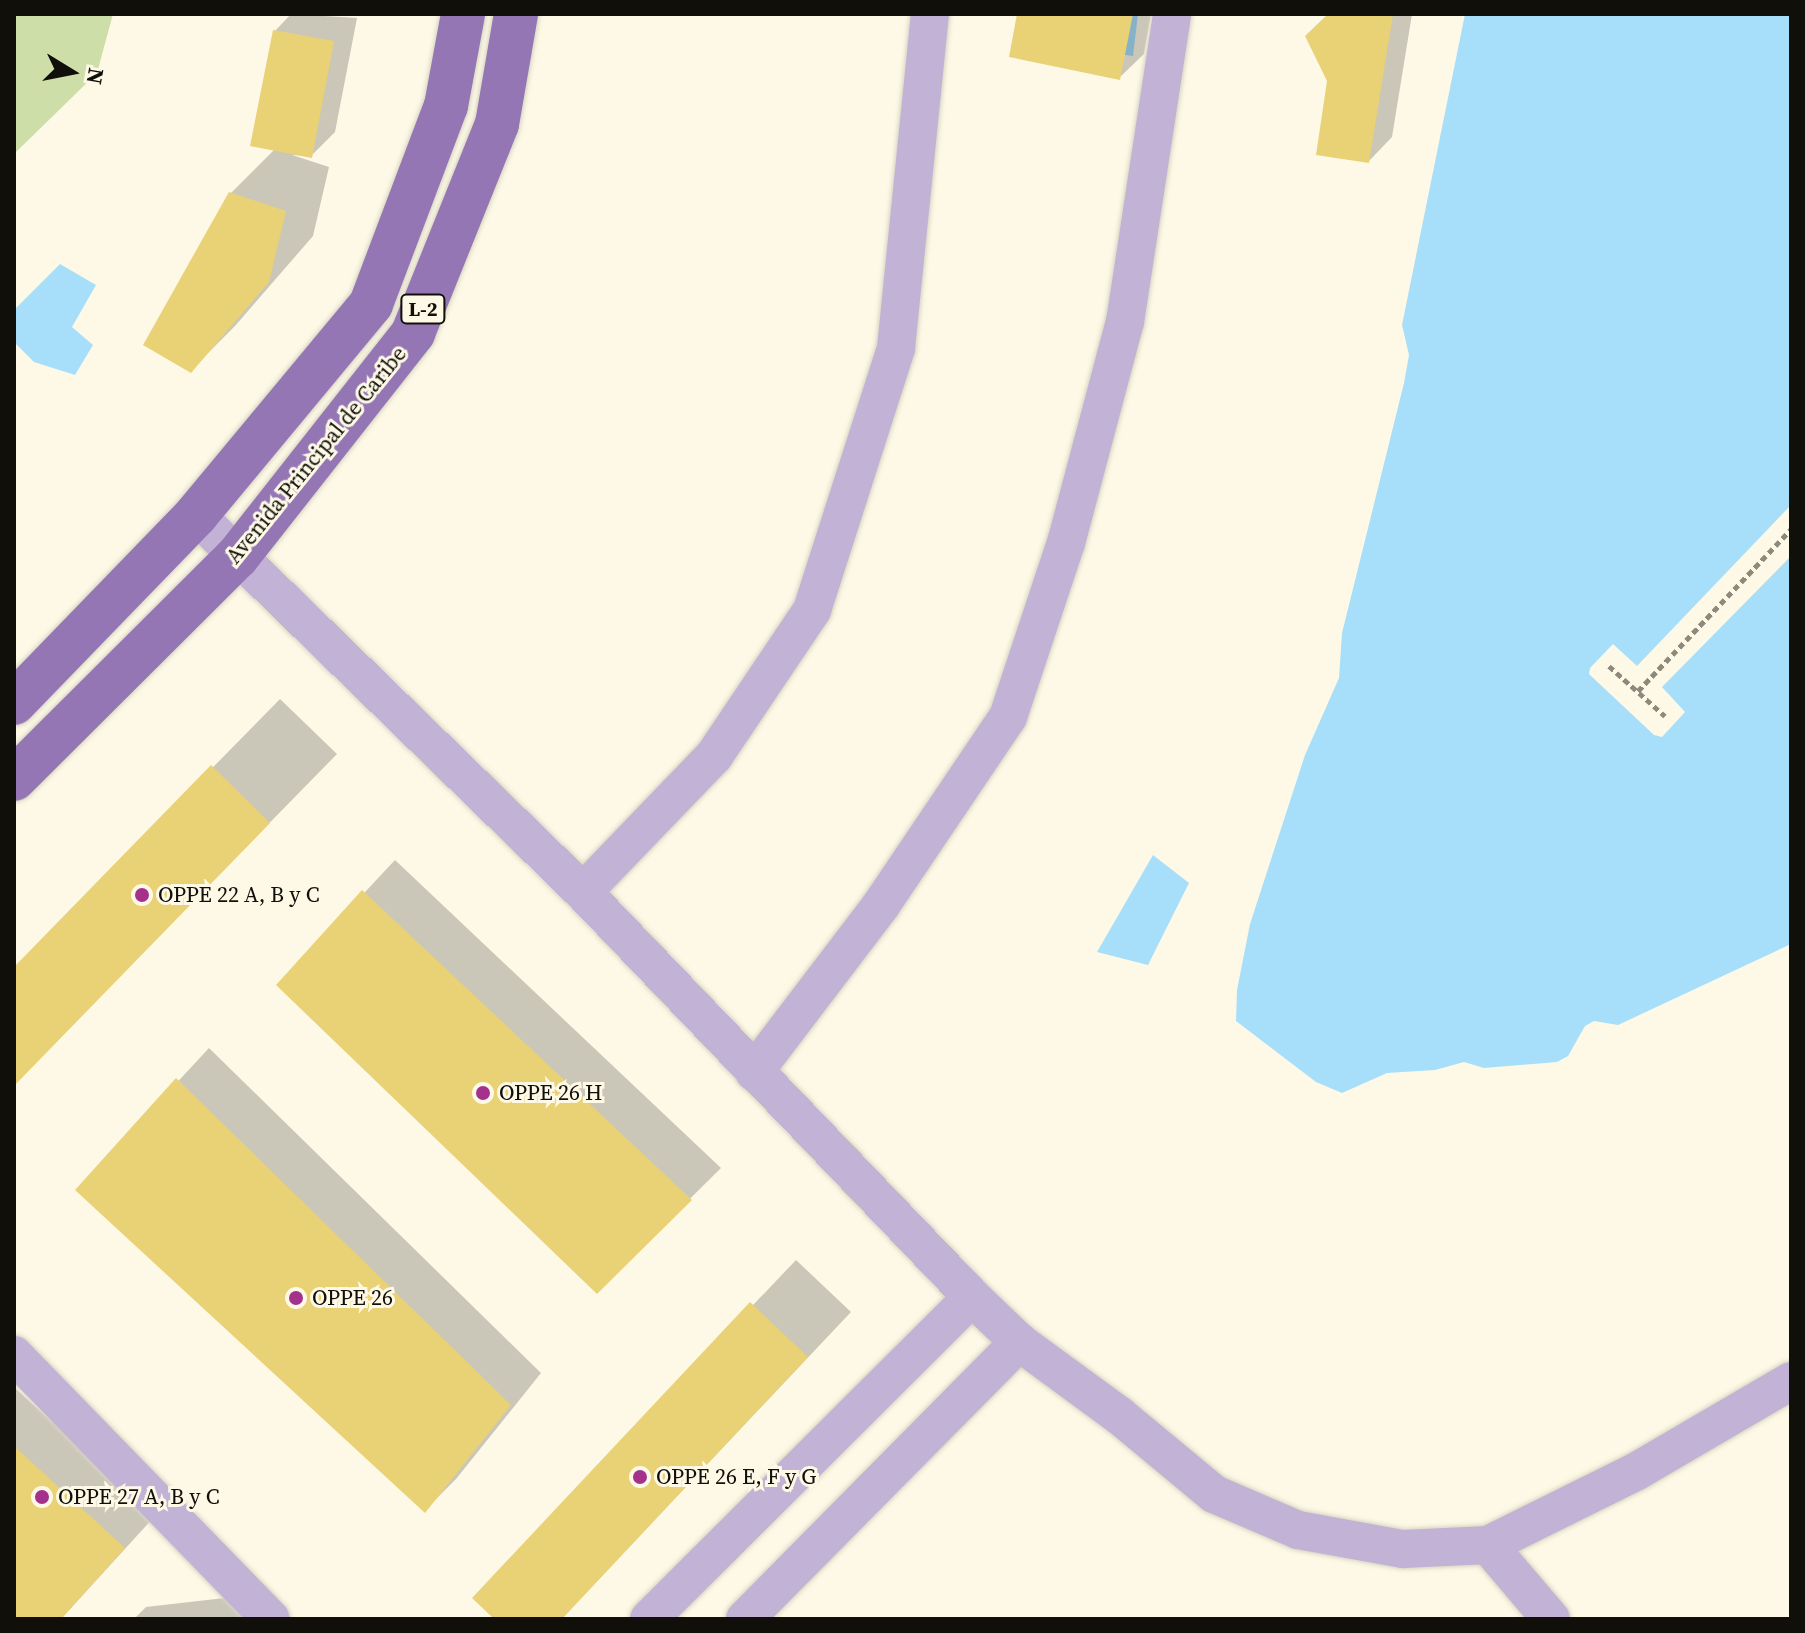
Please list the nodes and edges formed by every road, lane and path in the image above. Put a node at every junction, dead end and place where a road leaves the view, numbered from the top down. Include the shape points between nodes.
1 (463, 14) edge
2 (516, 14) edge
3 (930, 14) edge
4 (1172, 14) edge
5 (196, 515) junction
6 (1791, 529) edge
7 (237, 557) junction
8 (1609, 666) dead end
9 (29, 671) edge
10 (1638, 691) junction
11 (14, 703) edge
12 (1665, 716) dead end
13 (14, 779) edge
14 (583, 892) junction
15 (754, 1072) junction
16 (972, 1297) junction
17 (1019, 1342) junction
18 (14, 1355) edge
19 (1791, 1381) edge
20 (1488, 1545) junction
21 (271, 1619) edge
22 (649, 1619) edge
23 (745, 1619) edge
24 (1551, 1619) edge

1 - 5 main road, L-2 via 446,106 371,304
2 - 7 main road, Avenida Principal de Caribe / L-2 via 497,124 413,333
3 - 14 street via 896,348 812,610 714,756
4 - 15 street via 1125,322 1066,543 1008,717 881,905
5 - 7 street
5 - 9 main road, L-2
6 - 10 path
7 - 13 main road, Avenida Principal de Caribe / L-2
7 - 14 street
8 - 10 path
9 - 11 main road, L-2
10 - 12 path
14 - 15 street
15 - 16 street
16 - 17 street
16 - 22 street
17 - 20 street via 1214,1494 1298,1530 1403,1549
17 - 23 street
18 - 21 street
19 - 20 street via 1637,1471
20 - 24 street

